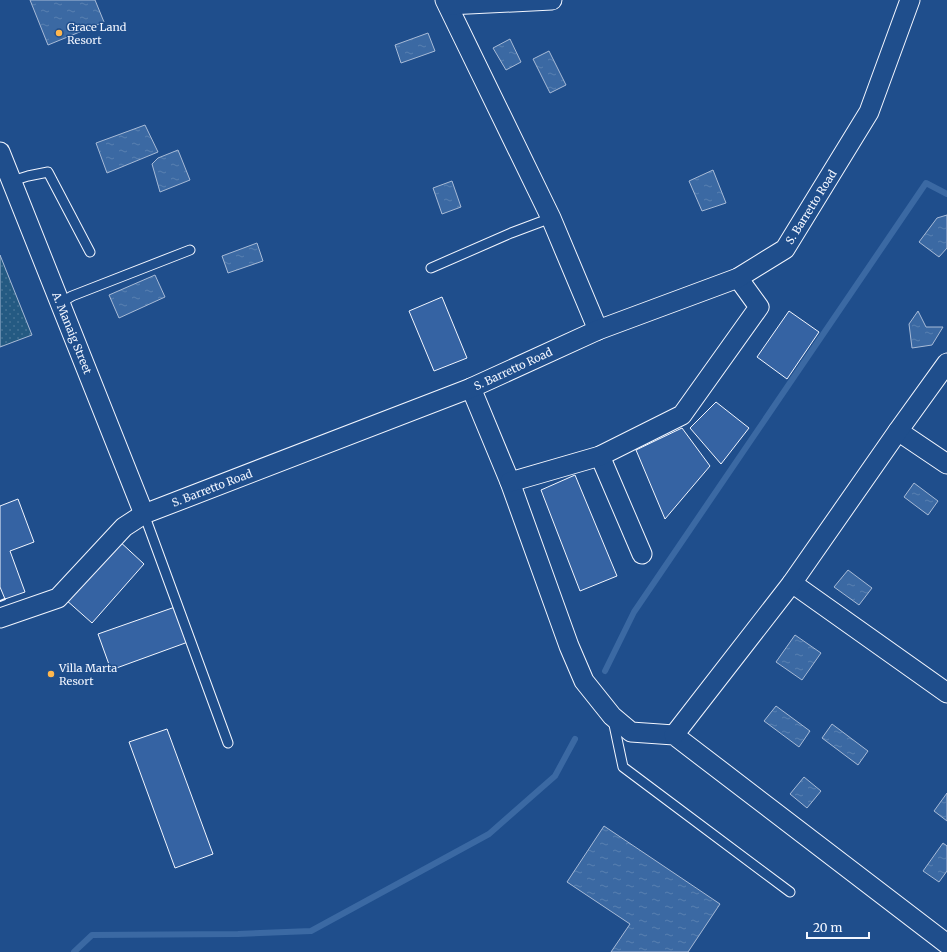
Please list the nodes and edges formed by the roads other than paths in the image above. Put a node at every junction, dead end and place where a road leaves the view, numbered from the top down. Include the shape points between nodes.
1 (552, 0) edge
2 (910, 0) edge
3 (447, 3) edge
4 (0, 152) edge
5 (12, 181) junction
6 (551, 218) junction
7 (190, 250) dead end
8 (90, 252) dead end
9 (430, 268) dead end
10 (738, 278) junction
11 (60, 303) junction
12 (598, 330) junction
13 (947, 363) edge
14 (471, 388) junction
15 (898, 431) junction
16 (600, 456) junction
17 (947, 464) edge
18 (510, 482) junction
19 (144, 514) junction
20 (642, 554) dead end
21 (792, 583) junction
22 (0, 618) edge
23 (947, 694) edge
24 (612, 716) junction
25 (674, 735) junction
26 (228, 743) dead end
27 (790, 892) dead end
28 (947, 944) edge

1 - 3 street
2 - 10 street, S. Barretto Road via 869,112 785,249
3 - 6 street
4 - 5 street, A. Manaig Street
5 - 8 lane via 48,172
5 - 11 street, A. Manaig Street
6 - 9 lane
6 - 12 street
7 - 11 lane
10 - 12 street, S. Barretto Road
10 - 16 street via 759,307 682,415
11 - 19 street, A. Manaig Street
12 - 14 street, S. Barretto Road
13 - 15 street
14 - 18 street
14 - 19 street, S. Barretto Road
15 - 17 street
15 - 21 street
16 - 18 street
16 - 20 street
18 - 24 street via 584,681
19 - 22 street, S. Barretto Road via 124,527 58,598
19 - 26 lane
21 - 23 street
21 - 25 street
24 - 25 street via 632,732
24 - 27 lane via 623,767
25 - 28 street

